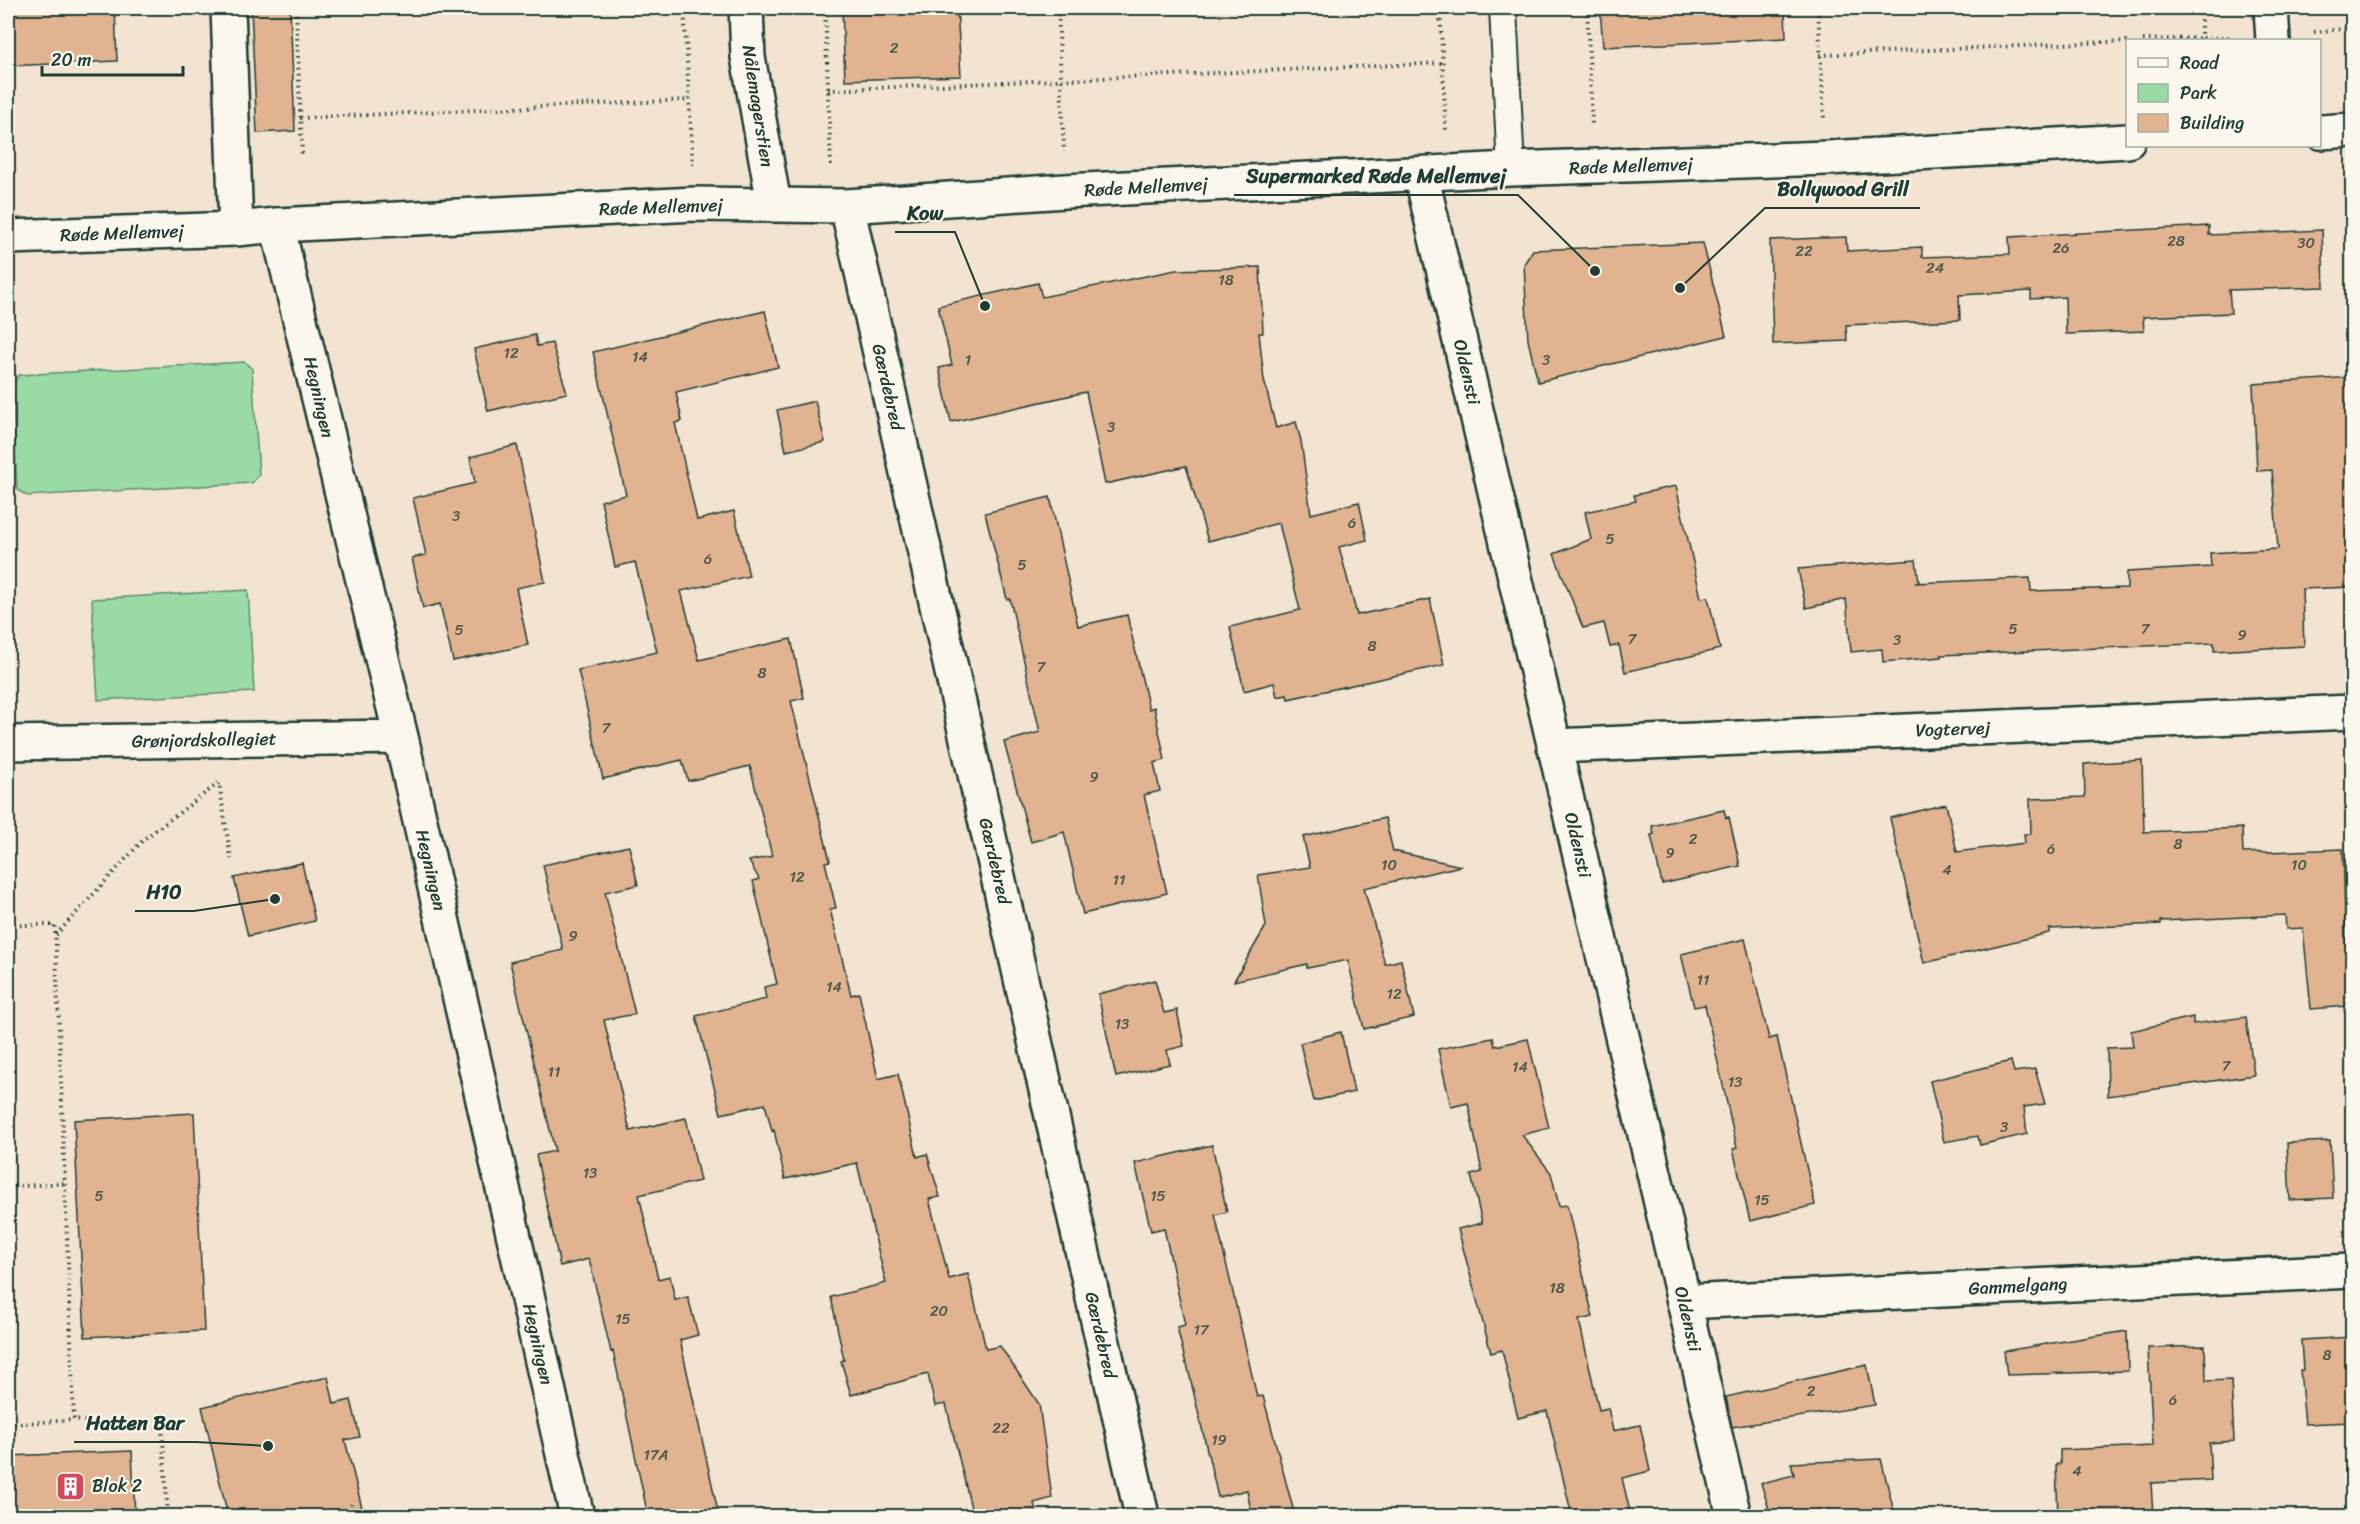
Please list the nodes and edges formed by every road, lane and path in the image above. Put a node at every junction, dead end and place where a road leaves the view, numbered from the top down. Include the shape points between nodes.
1 (228, 8) edge
2 (296, 8) edge
3 (684, 8) edge
4 (746, 8) edge
5 (825, 8) edge
6 (1058, 8) edge
7 (1440, 8) edge
8 (1503, 8) edge
9 (1587, 8) edge
10 (1818, 8) edge
11 (2201, 8) edge
12 (2271, 8) edge
13 (2201, 39) edge
14 (2273, 39) edge
15 (2126, 41) edge
16 (1820, 55) junction
17 (1443, 63) junction
18 (1061, 80) junction
19 (828, 90) junction
20 (689, 100) junction
21 (300, 118) junction
22 (2352, 130) edge
23 (2321, 132) edge
24 (2126, 141) edge
25 (302, 155) dead end
26 (1827, 158) junction
27 (1594, 168) junction
28 (1511, 169) junction
29 (1434, 174) junction
30 (1065, 191) junction
31 (695, 204) junction
32 (774, 204) junction
33 (840, 205) junction
34 (277, 225) junction
35 (236, 229) junction
36 (8, 237) edge
37 (2352, 712) edge
38 (401, 737) junction
39 (8, 743) edge
40 (1554, 746) junction
41 (231, 859) dead end
42 (8, 925) edge
43 (56, 936) junction
44 (65, 1184) junction
45 (8, 1187) edge
46 (2352, 1271) edge
47 (1684, 1302) junction
48 (74, 1420) junction
49 (8, 1424) edge
50 (351, 1504) dead end
51 (168, 1516) edge
52 (347, 1516) edge
53 (576, 1516) edge
54 (1142, 1516) edge
55 (1734, 1516) edge

1 - 35 street
2 - 21 path
3 - 20 path
4 - 32 street, Nålemagerstien via 748,57
5 - 19 path
6 - 18 path
7 - 17 path
8 - 28 lane
9 - 27 path
10 - 16 path
11 - 13 path
12 - 14 street
15 - 16 path
16 - 26 path
17 - 18 path
17 - 29 path
18 - 19 path
18 - 30 path
19 - 33 path
20 - 21 path
20 - 31 path
21 - 25 path
22 - 23 street
24 - 26 street, Røde Mellemvej
26 - 27 street, Røde Mellemvej
27 - 28 street, Røde Mellemvej
28 - 29 street, Røde Mellemvej
29 - 30 street, Røde Mellemvej
29 - 40 street, Oldensti
30 - 33 street, Røde Mellemvej
31 - 32 street, Røde Mellemvej
31 - 34 street, Røde Mellemvej
32 - 33 street, Røde Mellemvej
33 - 54 street, Gærdebred
34 - 35 street, Røde Mellemvej
34 - 38 street, Hegningen
35 - 36 street, Røde Mellemvej
37 - 40 street, Vogtervej
38 - 39 street, Grønjordskollegiet
38 - 53 street, Hegningen
40 - 47 street, Oldensti
41 - 43 path via 219,783 144,839
42 - 43 path via 55,925
43 - 44 path
44 - 45 path
44 - 48 path
46 - 47 street, Gammelgang
47 - 55 street, Oldensti
48 - 49 path
48 - 51 path via 162,1428
50 - 52 path

